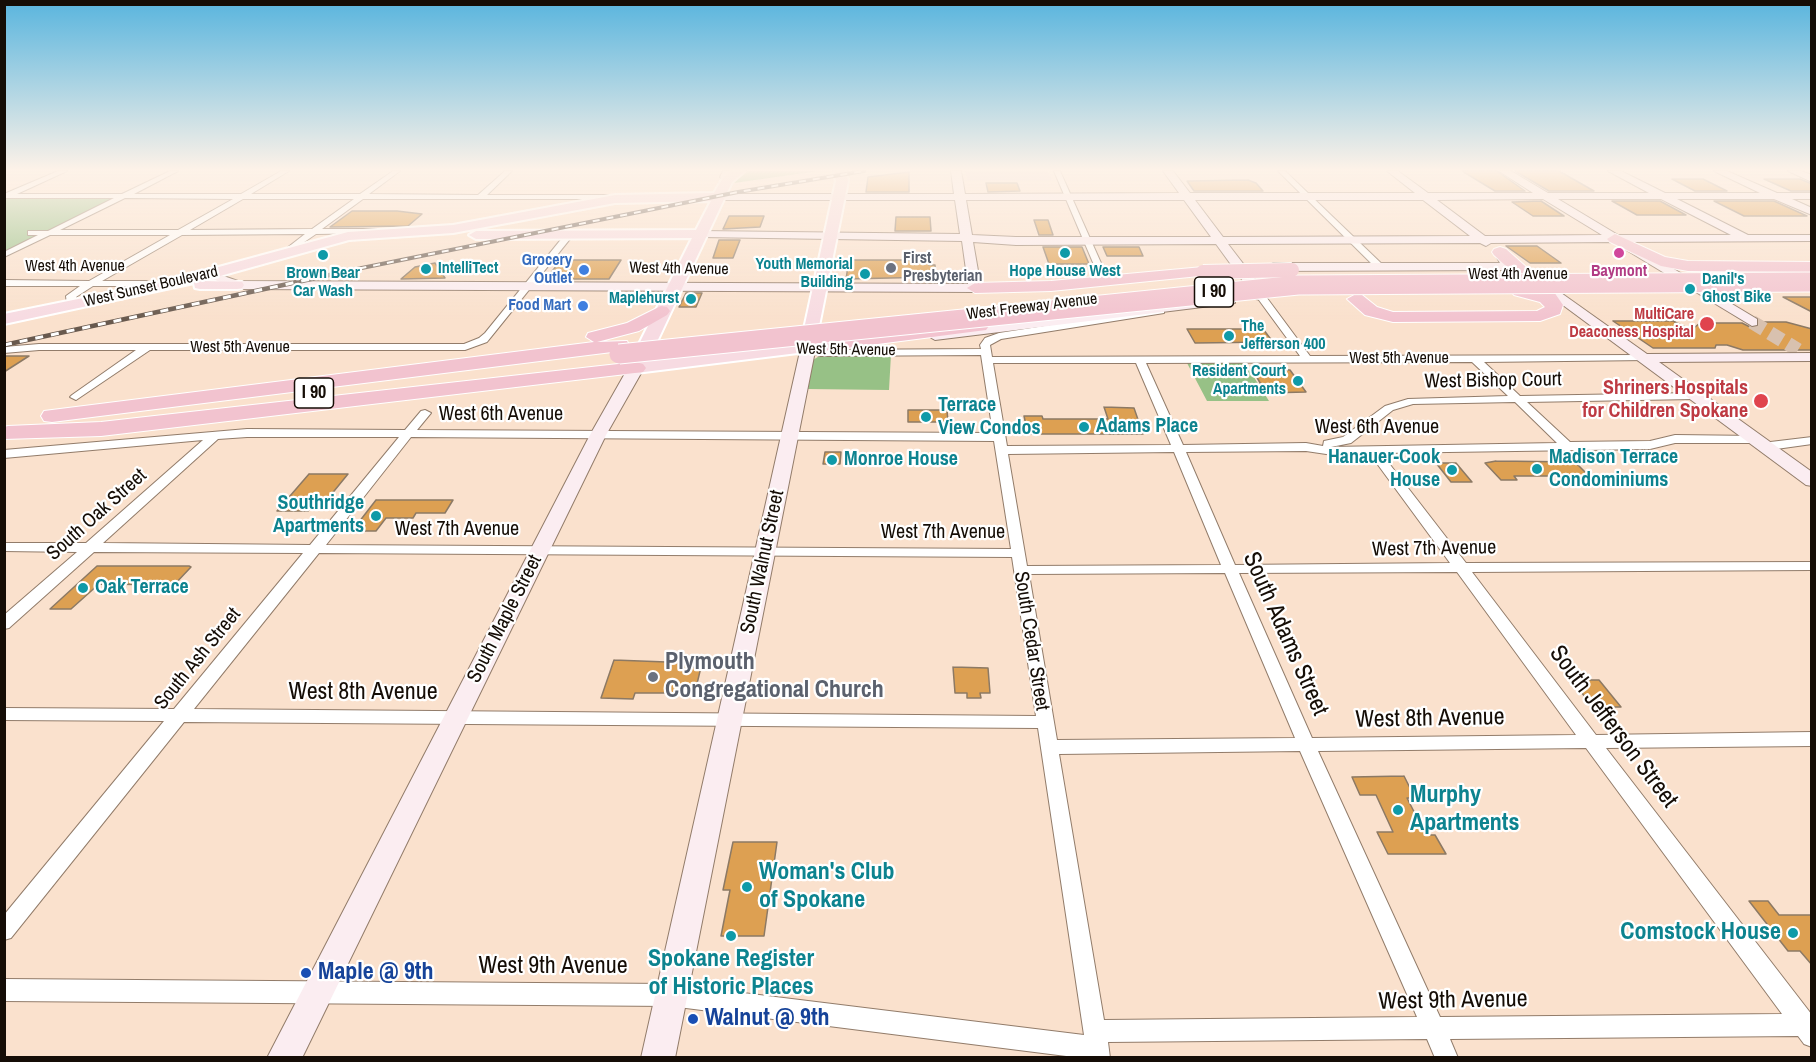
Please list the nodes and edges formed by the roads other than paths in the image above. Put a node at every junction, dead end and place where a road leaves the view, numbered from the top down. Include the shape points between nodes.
1 (75, 221) edge
2 (200, 221) edge
3 (328, 221) edge
4 (498, 221) edge
5 (707, 221) edge
6 (834, 221) edge
7 (965, 221) edge
8 (1078, 221) edge
9 (1205, 221) edge
10 (1333, 221) edge
11 (1459, 221) edge
12 (1585, 221) edge
13 (1710, 221) edge
14 (489, 223) junction
15 (31, 233) dead end
16 (50, 233) junction
17 (179, 233) junction
18 (311, 233) junction
19 (390, 233) junction
20 (570, 234) junction
21 (700, 234) junction
22 (831, 235) junction
23 (968, 238) junction
24 (1812, 238) edge
25 (1352, 239) junction
26 (1483, 239) junction
27 (1615, 239) junction
28 (1746, 239) junction
29 (1220, 240) junction
30 (1087, 241) junction
31 (296, 250) junction
32 (1500, 252) junction
33 (4, 255) edge
34 (1812, 267) edge
35 (1381, 268) junction
36 (228, 270) junction
37 (1242, 270) junction
38 (1101, 272) dead end
39 (1666, 272) junction
40 (1613, 274) junction
41 (1812, 274) edge
42 (209, 275) junction
43 (1812, 282) edge
44 (4, 283) edge
45 (90, 284) junction
46 (146, 284) dead end
47 (974, 284) junction
48 (169, 285) junction
49 (237, 285) junction
50 (383, 285) junction
51 (529, 285) junction
52 (674, 285) junction
53 (820, 288) junction
54 (1359, 291) junction
55 (1520, 291) joint
56 (1661, 291) junction
57 (1700, 291) junction
58 (1812, 291) edge
59 (1261, 296) junction
60 (1550, 296) junction
61 (72, 305) junction
62 (1174, 308) junction
63 (661, 310) junction
64 (4, 319) edge
65 (1752, 322) tunnel mouth
66 (774, 328) junction
67 (808, 347) junction
68 (146, 348) junction
69 (4, 350) edge
70 (625, 356) junction
71 (986, 356) junction
72 (1808, 356) edge
73 (1642, 358) junction
74 (1307, 359) junction
75 (1475, 359) junction
76 (1140, 360) junction
77 (281, 387) junction
78 (1694, 396) junction
79 (76, 397) dead end
80 (1516, 398) junction
81 (425, 413) dead end
82 (408, 434) junction
83 (216, 435) junction
84 (598, 435) junction
85 (5, 436) edge
86 (789, 436) junction
87 (1812, 440) edge
88 (1000, 443) junction
89 (1757, 443) junction
90 (1566, 446) junction
91 (1306, 447) junction
92 (1179, 448) junction
93 (1373, 450) junction
94 (1812, 482) edge
95 (4, 547) edge
96 (89, 548) junction
97 (314, 549) junction
98 (540, 550) junction
99 (765, 552) junction
100 (1017, 553) junction
101 (1812, 566) edge
102 (1463, 568) junction
103 (1020, 570) junction
104 (1230, 570) junction
105 (4, 624) edge
106 (4, 714) edge
107 (179, 716) junction
108 (455, 718) junction
109 (728, 721) junction
110 (1045, 722) junction
111 (1812, 740) edge
112 (1592, 741) junction
113 (1306, 744) junction
114 (1049, 747) junction
115 (4, 931) edge
116 (4, 990) edge
117 (316, 992) junction
118 (670, 996) junction
119 (1435, 1029) junction
120 (1809, 1029) edge
121 (1097, 1046) edge
122 (284, 1058) edge
123 (658, 1058) edge
124 (1447, 1058) edge

1 - 16 street
2 - 17 street
3 - 18 street
4 - 14 main road, West Sunset Boulevard
5 - 21 main road, South Maple Street
6 - 22 main road, South Walnut Street
7 - 23 main road
8 - 30 street
9 - 29 main road
10 - 25 street
11 - 26 main road
12 - 27 main road
13 - 28 main road
14 - 19 main road, West Sunset Boulevard
14 - 20 main road via 498,232
15 - 16 street
16 - 17 street
16 - 33 street
17 - 18 street
17 - 45 street
18 - 19 street
18 - 31 street via 291,248
19 - 20 main road
19 - 31 main road, West Sunset Boulevard
20 - 21 main road
20 - 51 street
21 - 22 main road
21 - 52 main road, South Maple Street
22 - 23 main road
22 - 53 main road, South Walnut Street
23 - 30 main road
23 - 47 main road
24 - 28 main road
25 - 26 main road
25 - 29 main road
25 - 35 street
26 - 27 main road
26 - 32 main road
27 - 28 main road
27 - 34 highway via 1661,261 1688,266
27 - 39 main road
29 - 30 main road
29 - 37 main road
30 - 38 street
31 - 36 main road, West Sunset Boulevard
32 - 35 main road via 1507,264 1504,267
32 - 60 highway
35 - 37 main road
36 - 42 main road, West Sunset Boulevard
36 - 50 main road, West 4th Avenue via 258,282
37 - 59 main road
37 - 66 highway via 934,305
39 - 56 main road via 1675,286
39 - 57 main road
40 - 41 highway, I 90
40 - 47 highway, bridge via 1267,270 1051,286
40 - 66 highway, I 90 via 1292,278
42 - 48 main road, West Sunset Boulevard
42 - 49 main road, West 4th Avenue
43 - 54 highway, I 90, bridge via 1588,281
44 - 45 street, West 4th Avenue
45 - 46 street, West 4th Avenue
45 - 61 street via 72,296
47 - 53 main road, West 4th Avenue
48 - 49 main road
48 - 61 main road, West Sunset Boulevard
49 - 50 main road, West 4th Avenue
50 - 51 main road, West 4th Avenue
51 - 52 main road, West 4th Avenue
51 - 68 street, West 5th Avenue via 488,335 474,344 451,349
52 - 53 main road, West 4th Avenue
52 - 63 main road, South Maple Street
53 - 67 main road, South Walnut Street
54 - 60 highway via 1365,308 1410,318 1540,316 1554,310
54 - 67 highway, bridge via 1000,324
54 - 70 highway, I 90, bridge via 1203,293
55 - 59 main road, West 4th Avenue
55 - 60 highway
56 - 57 main road, West 4th Avenue
56 - 60 main road, West 4th Avenue
57 - 58 main road, West 4th Avenue
57 - 65 main road
59 - 62 main road, West Freeway Avenue
59 - 74 street
60 - 73 main road
61 - 64 main road, West Sunset Boulevard
62 - 67 main road, West Freeway Avenue
62 - 71 street via 999,336 987,342
63 - 70 main road, South Maple Street
63 - 77 highway via 633,327 597,337 428,358
66 - 70 highway, I 90
67 - 70 main road, West 5th Avenue
67 - 71 street, West 5th Avenue via 819,353
67 - 86 main road, South Walnut Street
68 - 69 street, West 5th Avenue
68 - 79 street
70 - 77 highway, I 90
70 - 84 main road, South Maple Street
70 - 85 highway via 101,429
71 - 76 street, West 5th Avenue
71 - 88 street, South Cedar Street
72 - 73 main road, West 5th Avenue
73 - 75 street, West 5th Avenue
73 - 78 main road
74 - 75 street, West 5th Avenue
74 - 76 street, West 5th Avenue
75 - 80 street
76 - 92 street, South Adams Street
77 - 85 highway, I 90
78 - 80 street, West Bishop Court
78 - 89 main road
80 - 90 street
80 - 91 street, West Bishop Court via 1401,403 1342,442
81 - 82 street, South Ash Street
82 - 83 street, West 6th Avenue
82 - 84 street, West 6th Avenue
82 - 97 street, South Ash Street
83 - 85 street, West 6th Avenue
83 - 96 street, South Oak Street
84 - 86 street, West 6th Avenue
84 - 98 main road, South Maple Street
86 - 88 street, West 6th Avenue
86 - 99 main road, South Walnut Street
87 - 89 street, West 6th Avenue
88 - 92 street, West 6th Avenue
88 - 100 street, South Cedar Street
89 - 90 street, West 6th Avenue via 1675,439 1650,445
89 - 94 main road
90 - 93 street, West 6th Avenue
91 - 92 street, West 6th Avenue
91 - 93 street, West 6th Avenue
92 - 104 street, South Adams Street
93 - 102 street, South Jefferson Street
95 - 96 street, West 7th Avenue
96 - 97 street, West 7th Avenue
96 - 105 street, South Oak Street
97 - 98 street, West 7th Avenue
97 - 107 street, South Ash Street
98 - 99 street, West 7th Avenue
98 - 108 main road, South Maple Street
99 - 100 street, West 7th Avenue
99 - 109 main road, South Walnut Street
100 - 103 street, South Cedar Street
101 - 102 street, West 7th Avenue
102 - 104 street, West 7th Avenue
102 - 112 street, South Jefferson Street
103 - 104 street, West 7th Avenue
103 - 110 street, South Cedar Street
104 - 113 street, South Adams Street
106 - 107 street, West 8th Avenue
107 - 108 street, West 8th Avenue
107 - 115 street, South Ash Street
108 - 109 street, West 8th Avenue
108 - 117 main road, South Maple Street
109 - 110 street, West 8th Avenue
109 - 118 main road, South Walnut Street
110 - 114 street, South Cedar Street
111 - 112 street, West 8th Avenue
112 - 113 street, West 8th Avenue
112 - 120 street, South Jefferson Street
113 - 114 street, West 8th Avenue
113 - 119 street, South Adams Street
114 - 121 street, South Cedar Street
116 - 117 street, West 9th Avenue
117 - 118 street, West 9th Avenue
117 - 122 main road, South Maple Street
118 - 121 street, West 9th Avenue
118 - 123 main road, South Walnut Street
119 - 120 street, West 9th Avenue
119 - 121 street, West 9th Avenue
119 - 124 street, South Adams Street

